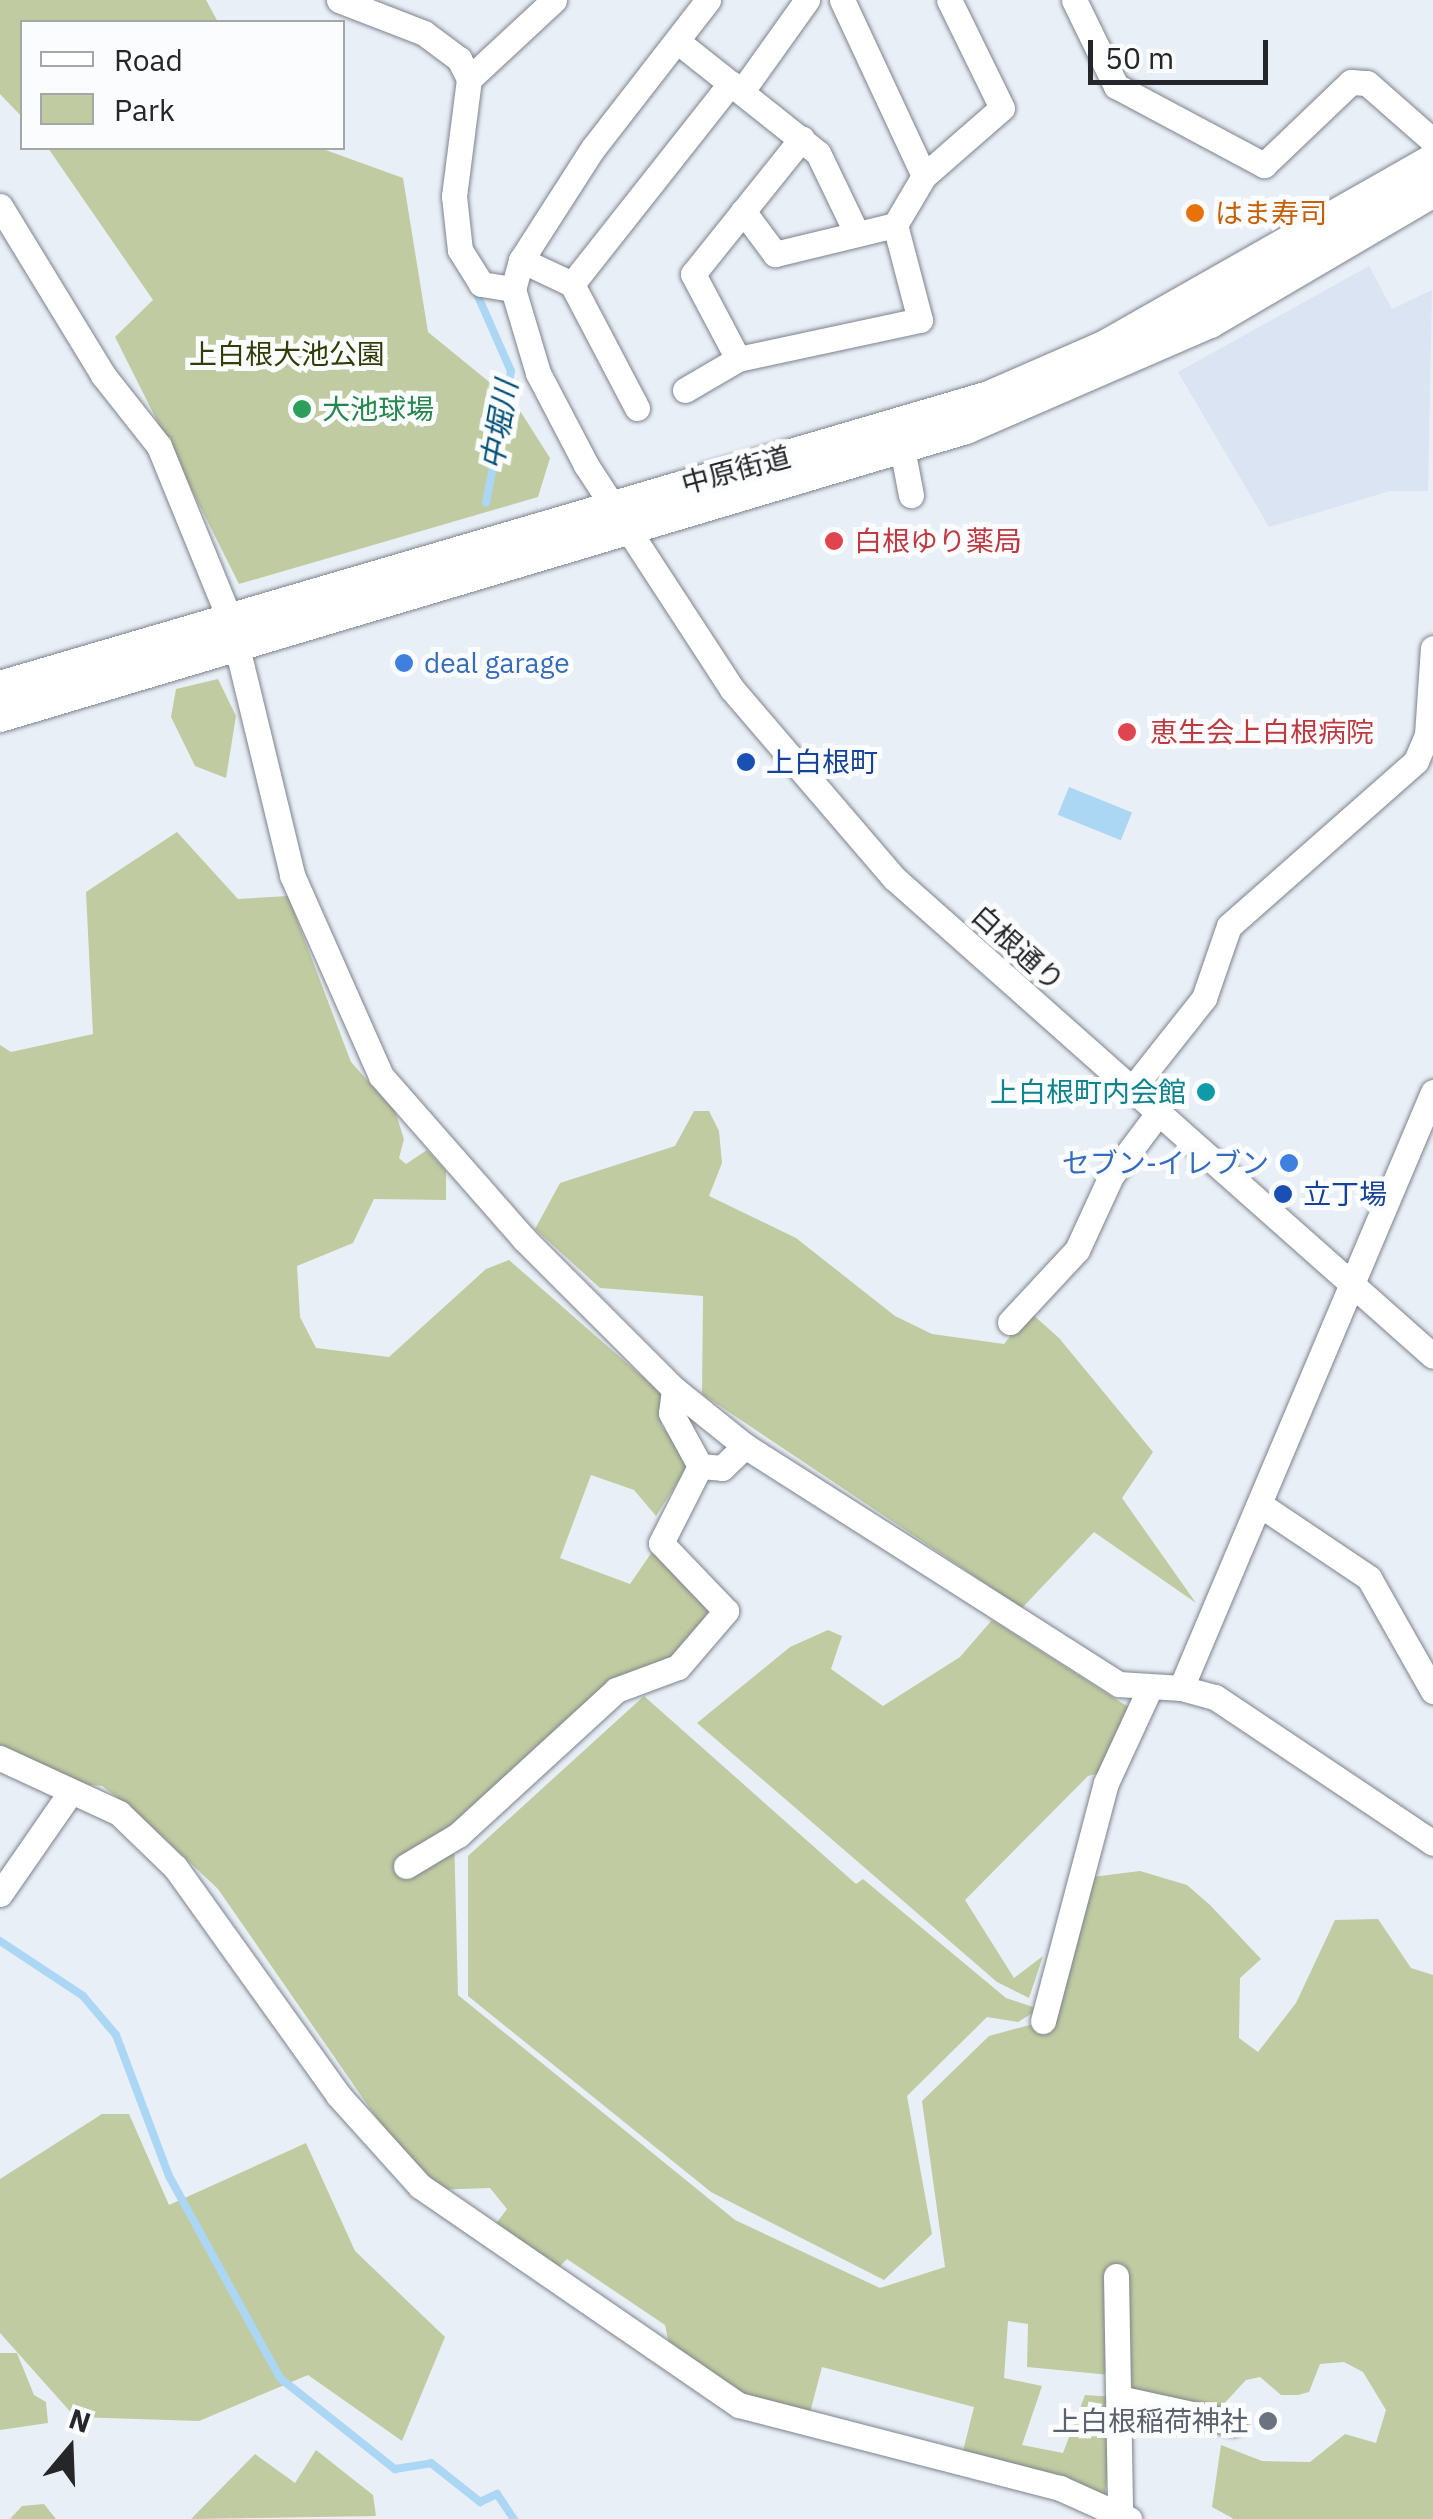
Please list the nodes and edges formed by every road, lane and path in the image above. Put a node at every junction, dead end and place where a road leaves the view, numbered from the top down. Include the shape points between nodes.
1 (339, 0) edge
2 (554, 0) edge
3 (708, 0) edge
4 (807, 0) edge
5 (842, 0) edge
6 (949, 0) edge
7 (1074, 0) edge
8 (677, 41) junction
9 (469, 80) junction
10 (737, 87) junction
11 (802, 138) junction
12 (1433, 141) edge
13 (1433, 160) edge
14 (924, 176) junction
15 (1433, 192) edge
16 (0, 206) edge
17 (743, 211) junction
18 (896, 225) junction
19 (855, 230) junction
20 (521, 260) junction
21 (572, 284) junction
22 (514, 289) junction
23 (738, 360) junction
24 (684, 390) dead end
25 (637, 408) dead end
26 (902, 448) junction
27 (912, 495) dead end
28 (616, 518) junction
29 (233, 636) junction
30 (1433, 648) edge
31 (0, 688) edge
32 (0, 716) edge
33 (1132, 1090) junction
34 (1433, 1092) edge
35 (1159, 1112) junction
36 (1355, 1287) junction
37 (1010, 1322) dead end
38 (1433, 1356) edge
39 (674, 1389) junction
40 (745, 1446) junction
41 (700, 1466) junction
42 (1262, 1506) junction
43 (1181, 1688) junction
44 (1433, 1690) edge
45 (1148, 1692) junction
46 (0, 1758) edge
47 (70, 1793) junction
48 (1432, 1846) edge
49 (406, 1866) dead end
50 (0, 1894) edge
51 (1043, 2021) dead end
52 (1116, 2276) dead end
53 (1123, 2399) junction
54 (1233, 2422) dead end
55 (1124, 2517) edge

1 - 9 street via 450,47
2 - 9 street
3 - 8 street
4 - 10 street
5 - 14 street
6 - 14 street via 1002,108
7 - 12 street via 1116,86 1264,165 1351,82 1368,83
8 - 10 street
8 - 20 street via 592,148
9 - 22 street via 454,196 460,250 482,284
10 - 11 street
10 - 21 street
11 - 17 street
11 - 19 street
13 - 28 main road, 中原街道 via 1104,347 989,397
14 - 18 street
15 - 26 main road, 中原街道 via 1210,322
16 - 29 street via 102,375 159,446
17 - 19 street via 775,254
17 - 23 street via 693,274
18 - 19 street
18 - 23 street via 920,320
20 - 21 street
20 - 22 street
21 - 25 street
22 - 28 street, 白根通り via 538,372
23 - 24 street
26 - 27 street
26 - 28 main road, 中原街道
28 - 29 main road, 中原街道
28 - 33 street, 白根通り via 818,796 894,878
29 - 31 main road, 中原街道
29 - 32 main road, 中原街道
29 - 39 street via 292,875 381,1076 524,1240
30 - 33 street via 1427,735 1416,760 1242,912 1204,998
33 - 35 street, 白根通り
34 - 36 street
35 - 36 street, 白根通り
35 - 37 street via 1110,1176 1077,1250
36 - 38 street, 白根通り
36 - 42 street
39 - 40 street
39 - 41 street via 671,1412
40 - 41 street via 722,1468
40 - 45 street via 1119,1684
41 - 49 street via 661,1544 726,1611 678,1668 616,1690 458,1835
42 - 43 street
42 - 44 street via 1370,1578
43 - 45 street
43 - 48 street via 1215,1698 1343,1778
45 - 51 street via 1106,1784
46 - 47 street
47 - 50 street
47 - 55 street via 119,1813 175,1867 338,2094 420,2186 740,2405 1060,2488
52 - 53 street
53 - 54 street
53 - 55 street

